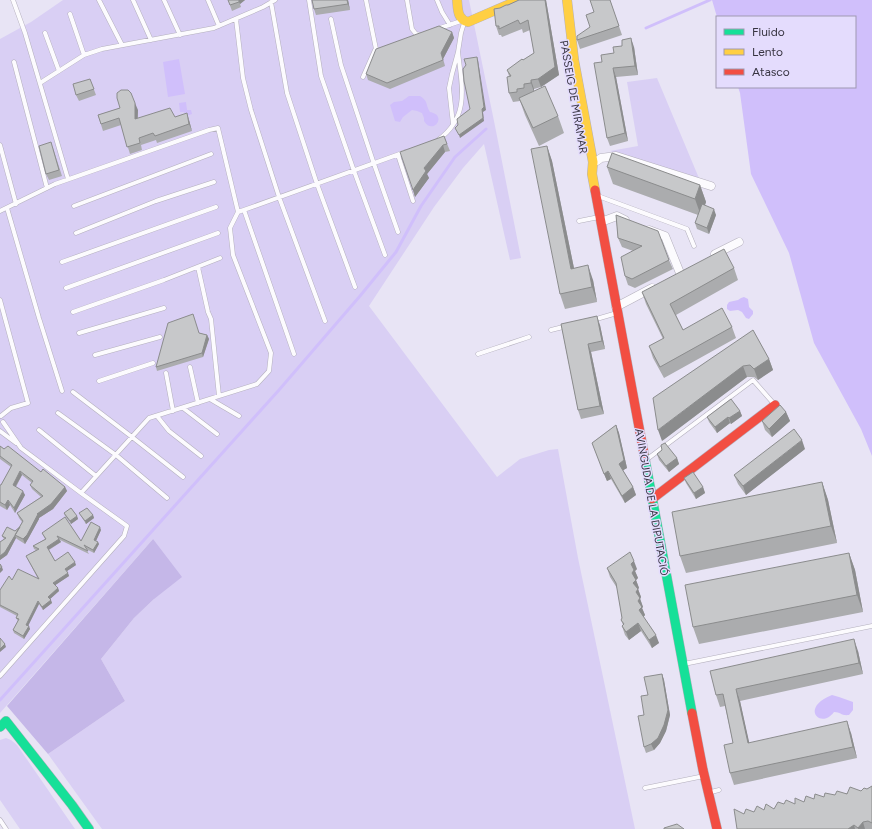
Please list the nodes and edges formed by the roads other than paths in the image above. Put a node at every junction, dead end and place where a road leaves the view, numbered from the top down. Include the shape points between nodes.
1 (13, 0) edge
2 (99, 0) edge
3 (133, 0) edge
4 (164, 0) edge
5 (208, 0) edge
6 (308, 0) edge
7 (366, 0) edge
8 (407, 0) edge
9 (437, 0) edge
10 (457, 0) edge
11 (519, 0) edge
12 (559, 0) edge
13 (563, 0) edge
14 (567, 0) edge
15 (273, 1) edge
16 (70, 14) dead end
17 (236, 19) junction
18 (331, 19) dead end
19 (464, 21) junction
20 (450, 25) junction
21 (219, 26) junction
22 (433, 31) edge
23 (45, 33) dead end
24 (427, 33) edge
25 (180, 35) junction
26 (152, 40) junction
27 (122, 46) junction
28 (458, 52) junction
29 (84, 55) junction
30 (574, 60) junction
31 (14, 62) dead end
32 (59, 71) junction
33 (363, 76) dead end
34 (40, 83) junction
35 (453, 125) junction
36 (432, 142) edge
37 (0, 145) edge
38 (412, 150) edge
39 (211, 154) dead end
40 (398, 155) junction
41 (597, 161) dead end
42 (374, 164) junction
43 (354, 171) junction
44 (592, 174) junction
45 (68, 180) junction
46 (214, 182) dead end
47 (317, 184) junction
48 (711, 186) dead end
49 (47, 188) junction
50 (596, 195) junction
51 (279, 197) junction
52 (413, 201) dead end
53 (16, 204) junction
54 (74, 206) dead end
55 (216, 207) dead end
56 (6, 208) junction
57 (244, 210) junction
58 (0, 211) edge
59 (238, 212) junction
60 (600, 219) junction
61 (579, 221) dead end
62 (398, 232) dead end
63 (76, 233) dead end
64 (218, 233) dead end
65 (739, 242) dead end
66 (694, 246) dead end
67 (385, 255) dead end
68 (711, 257) edge
69 (220, 258) dead end
70 (62, 262) dead end
71 (198, 267) junction
72 (680, 273) edge
73 (657, 285) edge
74 (355, 287) dead end
75 (66, 288) dead end
76 (0, 300) edge
77 (164, 308) dead end
78 (617, 310) junction
79 (73, 312) dead end
80 (591, 320) edge
81 (325, 322) dead end
82 (571, 325) edge
83 (551, 330) dead end
84 (79, 333) dead end
85 (160, 337) dead end
86 (529, 337) dead end
87 (294, 354) dead end
88 (478, 354) dead end
89 (95, 355) dead end
90 (153, 363) dead end
91 (190, 367) dead end
92 (166, 373) dead end
93 (99, 381) dead end
94 (62, 391) dead end
95 (73, 392) dead end
96 (219, 396) junction
97 (210, 399) junction
98 (198, 403) junction
99 (775, 405) joint
100 (183, 408) junction
101 (173, 411) junction
102 (58, 412) dead end
103 (0, 416) edge
104 (157, 416) junction
105 (239, 416) dead end
106 (3, 422) junction
107 (0, 426) edge
108 (39, 430) dead end
109 (0, 432) edge
110 (218, 434) dead end
111 (132, 436) junction
112 (20, 447) junction
113 (116, 455) junction
114 (201, 456) dead end
115 (644, 461) junction
116 (96, 476) junction
117 (183, 477) dead end
118 (81, 493) junction
119 (167, 498) dead end
120 (652, 499) junction
121 (872, 626) edge
122 (682, 664) junction
123 (0, 676) edge
124 (0, 727) edge
125 (704, 776) junction
126 (645, 788) dead end
127 (719, 790) dead end
128 (708, 792) junction
129 (0, 820) edge
130 (6, 829) edge
131 (89, 829) edge
132 (717, 829) edge

1 - 34 lane
2 - 27 lane
3 - 26 lane
4 - 25 lane
5 - 21 lane
6 - 43 lane via 321,76
7 - 33 lane via 375,50
8 - 24 lane via 412,29 421,36
9 - 20 lane
10 - 19 street via 459,17
11 - 19 street via 468,22
12 - 44 street, PASSEIG DE MIRAMAR via 584,155
13 - 30 street, PASSEIG DE MIRAMAR
14 - 30 street, PASSEIG DE MIRAMAR
15 - 17 lane
15 - 47 lane via 287,93
16 - 29 lane
17 - 21 lane
17 - 51 lane via 243,78
18 - 42 lane via 341,65
19 - 20 lane
19 - 28 lane
20 - 22 lane
21 - 25 lane
23 - 32 lane
25 - 26 lane
26 - 27 lane
27 - 29 lane
28 - 35 lane via 449,88
28 - 35 lane via 463,95 460,111
29 - 32 lane
30 - 44 street, PASSEIG DE MIRAMAR via 593,162
31 - 49 lane
32 - 34 lane
34 - 45 lane
35 - 36 lane via 439,140
37 - 53 lane
38 - 40 lane
39 - 54 lane
40 - 42 lane
40 - 52 lane
41 - 48 street via 616,156
42 - 43 lane
42 - 62 lane
43 - 47 lane
43 - 67 lane
44 - 50 street, AVINGUDA DE LA DIPUTACIÓ
45 - 49 lane
45 - 59 lane via 218,128
46 - 63 lane via 156,201
47 - 51 lane
47 - 74 lane
49 - 53 lane
50 - 60 street, AVINGUDA DE LA DIPUTACIÓ
50 - 66 lane via 687,229
51 - 57 lane
51 - 81 lane
53 - 56 lane
55 - 70 lane
56 - 58 lane
56 - 94 lane
57 - 59 lane
57 - 87 lane
59 - 96 lane via 230,228 233,255 271,353 271,359 269,371 257,384
60 - 61 lane
60 - 72 street via 617,216 665,236
60 - 78 street, AVINGUDA DE LA DIPUTACIÓ
64 - 75 lane
65 - 68 street
69 - 71 lane
71 - 79 lane
71 - 96 lane via 211,319
73 - 78 street
76 - 103 lane via 28,403 11,408
77 - 84 lane
78 - 80 lane
78 - 115 street, AVINGUDA DE LA DIPUTACIÓ
82 - 83 lane
85 - 89 lane
86 - 88 lane
90 - 93 lane
91 - 98 lane
92 - 101 lane
95 - 111 lane
96 - 97 lane
97 - 98 lane
97 - 105 lane
98 - 100 lane
99 - 115 lane via 752,380
99 - 120 street
100 - 101 lane
100 - 110 lane
101 - 104 lane
102 - 113 lane
103 - 106 lane
104 - 111 lane via 149,418
104 - 114 lane
106 - 107 lane
106 - 112 lane
108 - 116 lane
109 - 112 lane
111 - 113 lane
111 - 117 lane
112 - 118 lane
113 - 116 lane
113 - 119 lane
115 - 120 street, AVINGUDA DE LA DIPUTACIÓ
116 - 118 lane
118 - 123 lane via 127,526 124,536
120 - 122 street, AVINGUDA DE LA DIPUTACIÓ
121 - 122 lane
122 - 125 street, AVINGUDA DE LA DIPUTACIÓ
124 - 131 street via 6,721
125 - 126 lane
125 - 128 street, AVINGUDA DE LA DIPUTACIÓ
127 - 128 lane
128 - 132 street, AVINGUDA DE LA DIPUTACIÓ
129 - 130 lane

